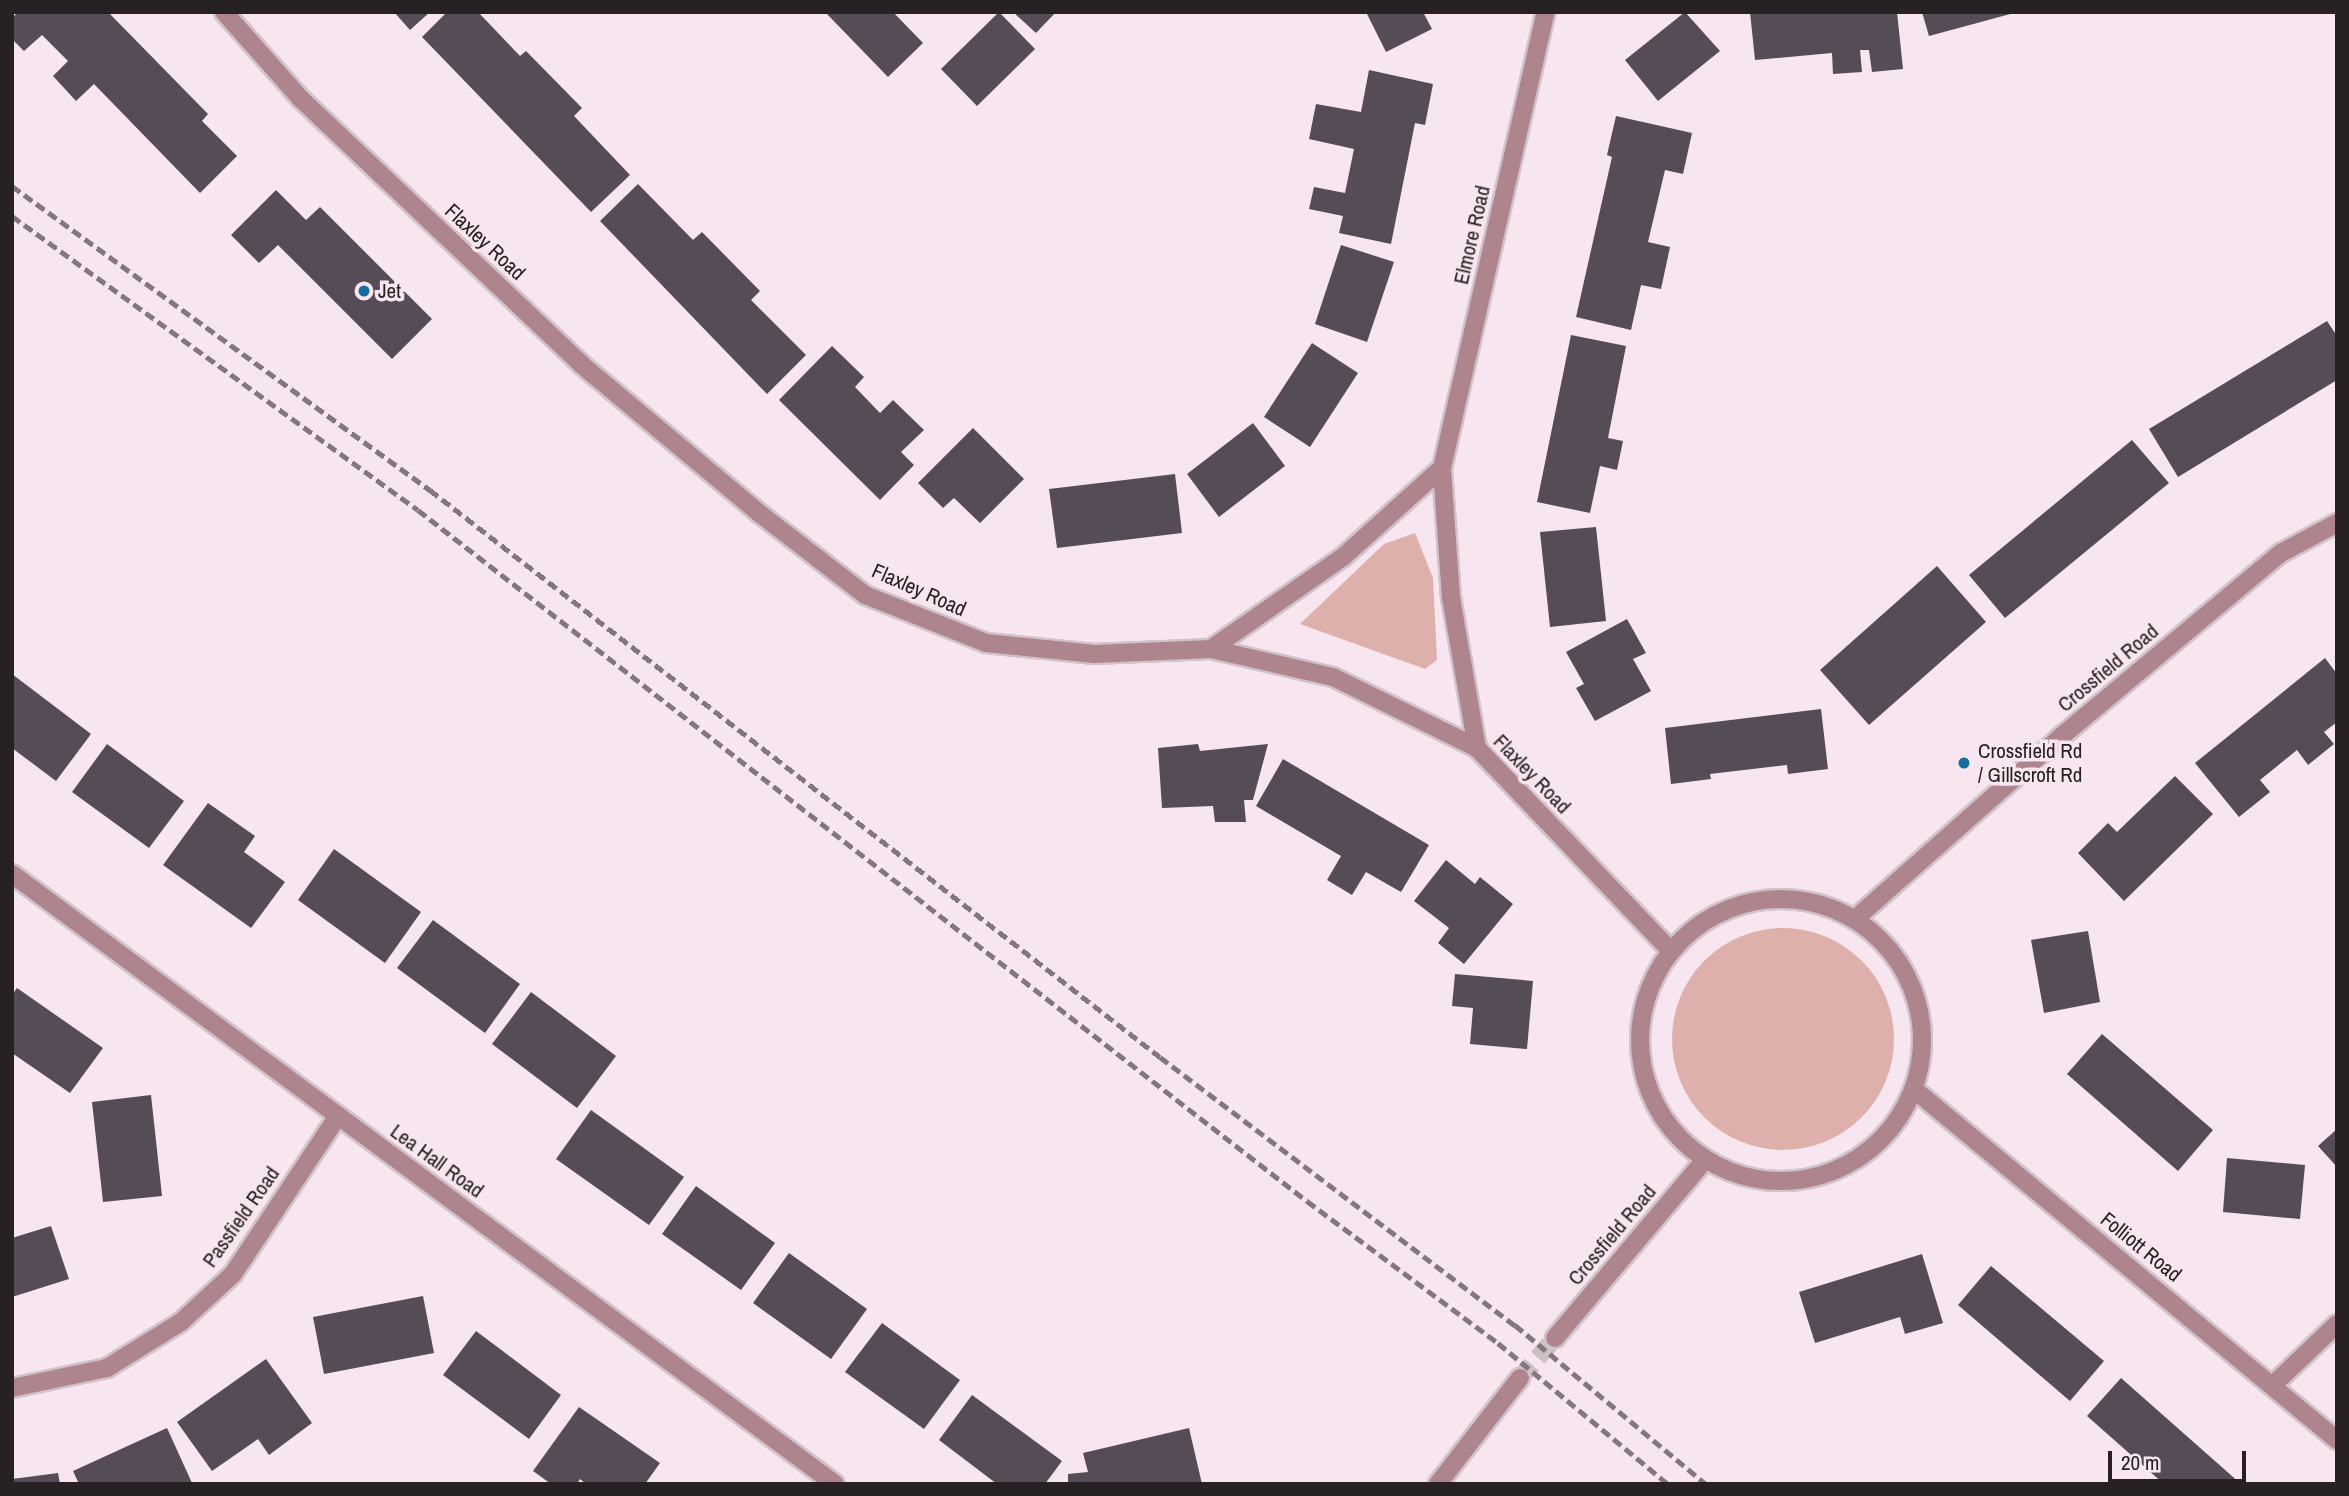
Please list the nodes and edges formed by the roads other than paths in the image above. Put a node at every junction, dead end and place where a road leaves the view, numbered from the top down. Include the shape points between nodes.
1 (224, 12) edge
2 (1546, 12) edge
3 (1442, 468) junction
4 (2337, 523) edge
5 (1211, 649) junction
6 (1476, 748) junction
7 (12, 874) edge
8 (1855, 919) junction
9 (1670, 950) junction
10 (1916, 1091) junction
11 (338, 1116) junction
12 (1704, 1161) junction
13 (2337, 1324) edge
14 (1555, 1338) tunnel mouth
15 (1520, 1378) tunnel mouth
16 (2273, 1385) junction
17 (12, 1388) edge
18 (2337, 1440) edge
19 (835, 1484) edge
20 (1438, 1484) edge

1 - 5 street, Flaxley Road via 301,99 582,365 865,595 986,643 1094,654
2 - 3 street, Elmore Road
3 - 5 street via 1343,557
3 - 6 street, Elmore Road via 1451,598
4 - 8 street, Crossfield Road via 2281,554 2063,735
5 - 6 street, Flaxley Road via 1333,677
6 - 9 street, Flaxley Road
7 - 11 street, Lea Hall Road
8 - 9 street via 1808,900 1757,900 1709,917
8 - 10 street via 1894,953 1917,999 1923,1050
9 - 12 street via 1643,1003 1640,1063 1661,1118
10 - 12 street via 1883,1139 1844,1168 1797,1182 1749,1179
10 - 16 street, Folliott Road
11 - 17 street, Passfield Road via 233,1274 181,1322 107,1368
11 - 19 street, Lea Hall Road
12 - 14 street, Crossfield Road
13 - 16 street
15 - 20 street
16 - 18 street, Folliott Road

